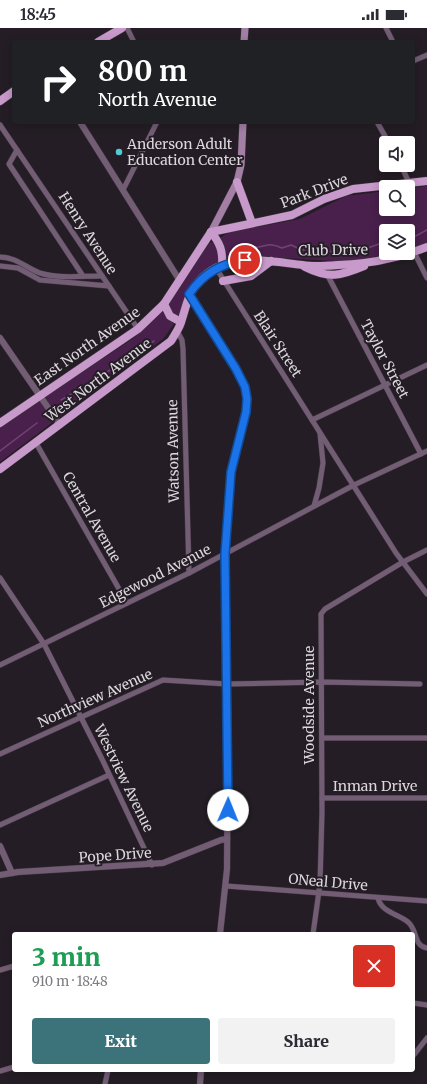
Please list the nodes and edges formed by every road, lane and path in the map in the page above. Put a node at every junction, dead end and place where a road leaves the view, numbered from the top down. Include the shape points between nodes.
1 (122, 28) edge
2 (127, 28) edge
3 (245, 28) edge
4 (386, 28) edge
5 (101, 40) edge
6 (133, 40) edge
7 (244, 40) edge
8 (392, 40) edge
9 (427, 56) edge
10 (415, 60) edge
11 (12, 92) edge
12 (0, 101) edge
13 (81, 124) edge
14 (156, 124) edge
15 (243, 124) edge
16 (378, 124) edge
17 (0, 126) edge
18 (384, 136) edge
19 (17, 150) junction
20 (427, 181) edge
21 (237, 182) junction
22 (415, 182) edge
23 (379, 186) edge
24 (123, 190) junction
25 (252, 223) junction
26 (211, 232) junction
27 (427, 247) edge
28 (415, 252) edge
29 (415, 254) edge
30 (0, 257) edge
31 (380, 260) edge
32 (271, 261) junction
33 (372, 262) junction
34 (0, 266) edge
35 (219, 266) junction
36 (303, 266) junction
37 (83, 276) junction
38 (102, 276) junction
39 (328, 276) junction
40 (427, 278) edge
41 (180, 281) junction
42 (223, 281) junction
43 (108, 286) junction
44 (189, 294) junction
45 (164, 304) junction
46 (181, 322) junction
47 (138, 329) junction
48 (177, 331) junction
49 (0, 338) edge
50 (427, 365) edge
51 (385, 384) junction
52 (40, 396) junction
53 (312, 420) junction
54 (0, 423) edge
55 (60, 425) junction
56 (320, 432) junction
57 (36, 443) junction
58 (427, 451) edge
59 (421, 454) junction
60 (0, 468) edge
61 (354, 485) junction
62 (314, 506) junction
63 (427, 550) edge
64 (225, 554) junction
65 (403, 562) junction
66 (189, 573) junction
67 (0, 578) edge
68 (427, 594) edge
69 (127, 603) junction
70 (44, 644) junction
71 (0, 665) edge
72 (322, 682) junction
73 (227, 684) junction
74 (420, 684) dead end
75 (81, 717) junction
76 (322, 738) junction
77 (427, 738) edge
78 (0, 754) edge
79 (109, 775) junction
80 (322, 798) junction
81 (427, 798) edge
82 (0, 825) edge
83 (227, 839) junction
84 (0, 846) edge
85 (152, 865) junction
86 (12, 873) junction
87 (0, 875) edge
88 (226, 886) junction
89 (319, 892) junction
90 (378, 898) junction
91 (427, 902) edge
92 (220, 932) edge
93 (313, 932) edge
94 (415, 932) edge
95 (415, 934) edge
96 (427, 948) edge
97 (12, 967) edge
98 (0, 970) edge
99 (415, 1003) edge
100 (427, 1005) edge
101 (427, 1038) edge
102 (415, 1053) edge
103 (12, 1068) edge
104 (0, 1071) edge
105 (108, 1072) edge
106 (201, 1072) edge
107 (105, 1084) edge
108 (200, 1084) edge

1 - 5 main road
2 - 6 street
3 - 7 main road
4 - 8 street
9 - 10 street
11 - 12 main road
13 - 24 street
14 - 24 street
15 - 21 main road via 241,166
16 - 18 street
17 - 19 street, Henry Avenue
19 - 37 street, Henry Avenue via 9,164
19 - 38 street, Henry Avenue
20 - 22 main road, Park Drive
21 - 25 main road
21 - 26 main road
23 - 25 main road, Park Drive via 353,189 324,199 292,215
24 - 41 street
25 - 26 main road, Park Drive
26 - 35 main road via 221,248
26 - 41 main road
27 - 28 main road, Club Drive
29 - 40 street
30 - 37 street via 18,261 38,272 53,276
31 - 33 main road, Club Drive
32 - 35 main road, Club Drive via 245,260
32 - 36 main road, Club Drive
32 - 42 main road via 251,276
33 - 36 main road, Club Drive via 338,266
33 - 39 main road via 352,271
34 - 43 street via 18,268 40,280
35 - 42 street, Blair Street
35 - 44 main road via 199,280
36 - 39 main road
37 - 38 street
38 - 43 street, Henry Avenue
39 - 51 street, Taylor Street
41 - 45 main road, East North Avenue
42 - 53 street, Blair Street
43 - 47 street, Henry Avenue
44 - 46 main road, West North Avenue
44 - 64 street via 236,369 245,387 247,399 231,472
45 - 46 main road via 170,316
45 - 47 main road, East North Avenue
46 - 48 main road, West North Avenue
47 - 52 main road, East North Avenue
48 - 55 main road, West North Avenue via 171,341
48 - 66 street, Watson Avenue via 183,349
49 - 52 street
50 - 51 street
51 - 53 street
51 - 59 street, Taylor Street
52 - 54 main road, East North Avenue
52 - 55 street
53 - 56 street, Blair Street
55 - 57 main road, West North Avenue
56 - 61 street, Blair Street
56 - 62 street, Blair Street via 323,463
57 - 60 main road, West North Avenue
57 - 69 street, Central Avenue
58 - 59 street, Edgewood Avenue
59 - 61 street, Edgewood Avenue
61 - 62 street, Edgewood Avenue
61 - 65 street, Blair Street
62 - 64 street, Edgewood Avenue
63 - 65 street
64 - 66 street, Edgewood Avenue
64 - 73 street
65 - 68 street, Blair Street
65 - 72 street, Woodside Avenue via 325,609 321,614
66 - 69 street, Edgewood Avenue
67 - 70 street, Westview Avenue
69 - 70 street, Edgewood Avenue
70 - 71 street, Edgewood Avenue
70 - 75 street, Westview Avenue
72 - 73 street, Northview Avenue
72 - 74 street, Northview Avenue
72 - 76 street, Woodside Avenue
73 - 75 street, Northview Avenue via 157,682
73 - 83 street
75 - 78 street, Northview Avenue
75 - 79 street, Westview Avenue
76 - 77 street
76 - 80 street, Woodside Avenue
79 - 82 street
79 - 85 street, Westview Avenue
80 - 81 street, Inman Drive
80 - 89 street, Woodside Avenue
83 - 85 street, Pope Drive
83 - 88 street
84 - 86 street
85 - 86 street, Pope Drive
86 - 87 street, Pope Drive
88 - 89 street, ONeal Drive
88 - 92 street
89 - 90 street, ONeal Drive
89 - 93 street, Woodside Avenue
90 - 91 street, ONeal Drive
90 - 94 street via 381,906 409,923
95 - 96 street via 418,944
97 - 98 street
99 - 100 street
101 - 102 street
103 - 104 street
105 - 107 street
106 - 108 street

